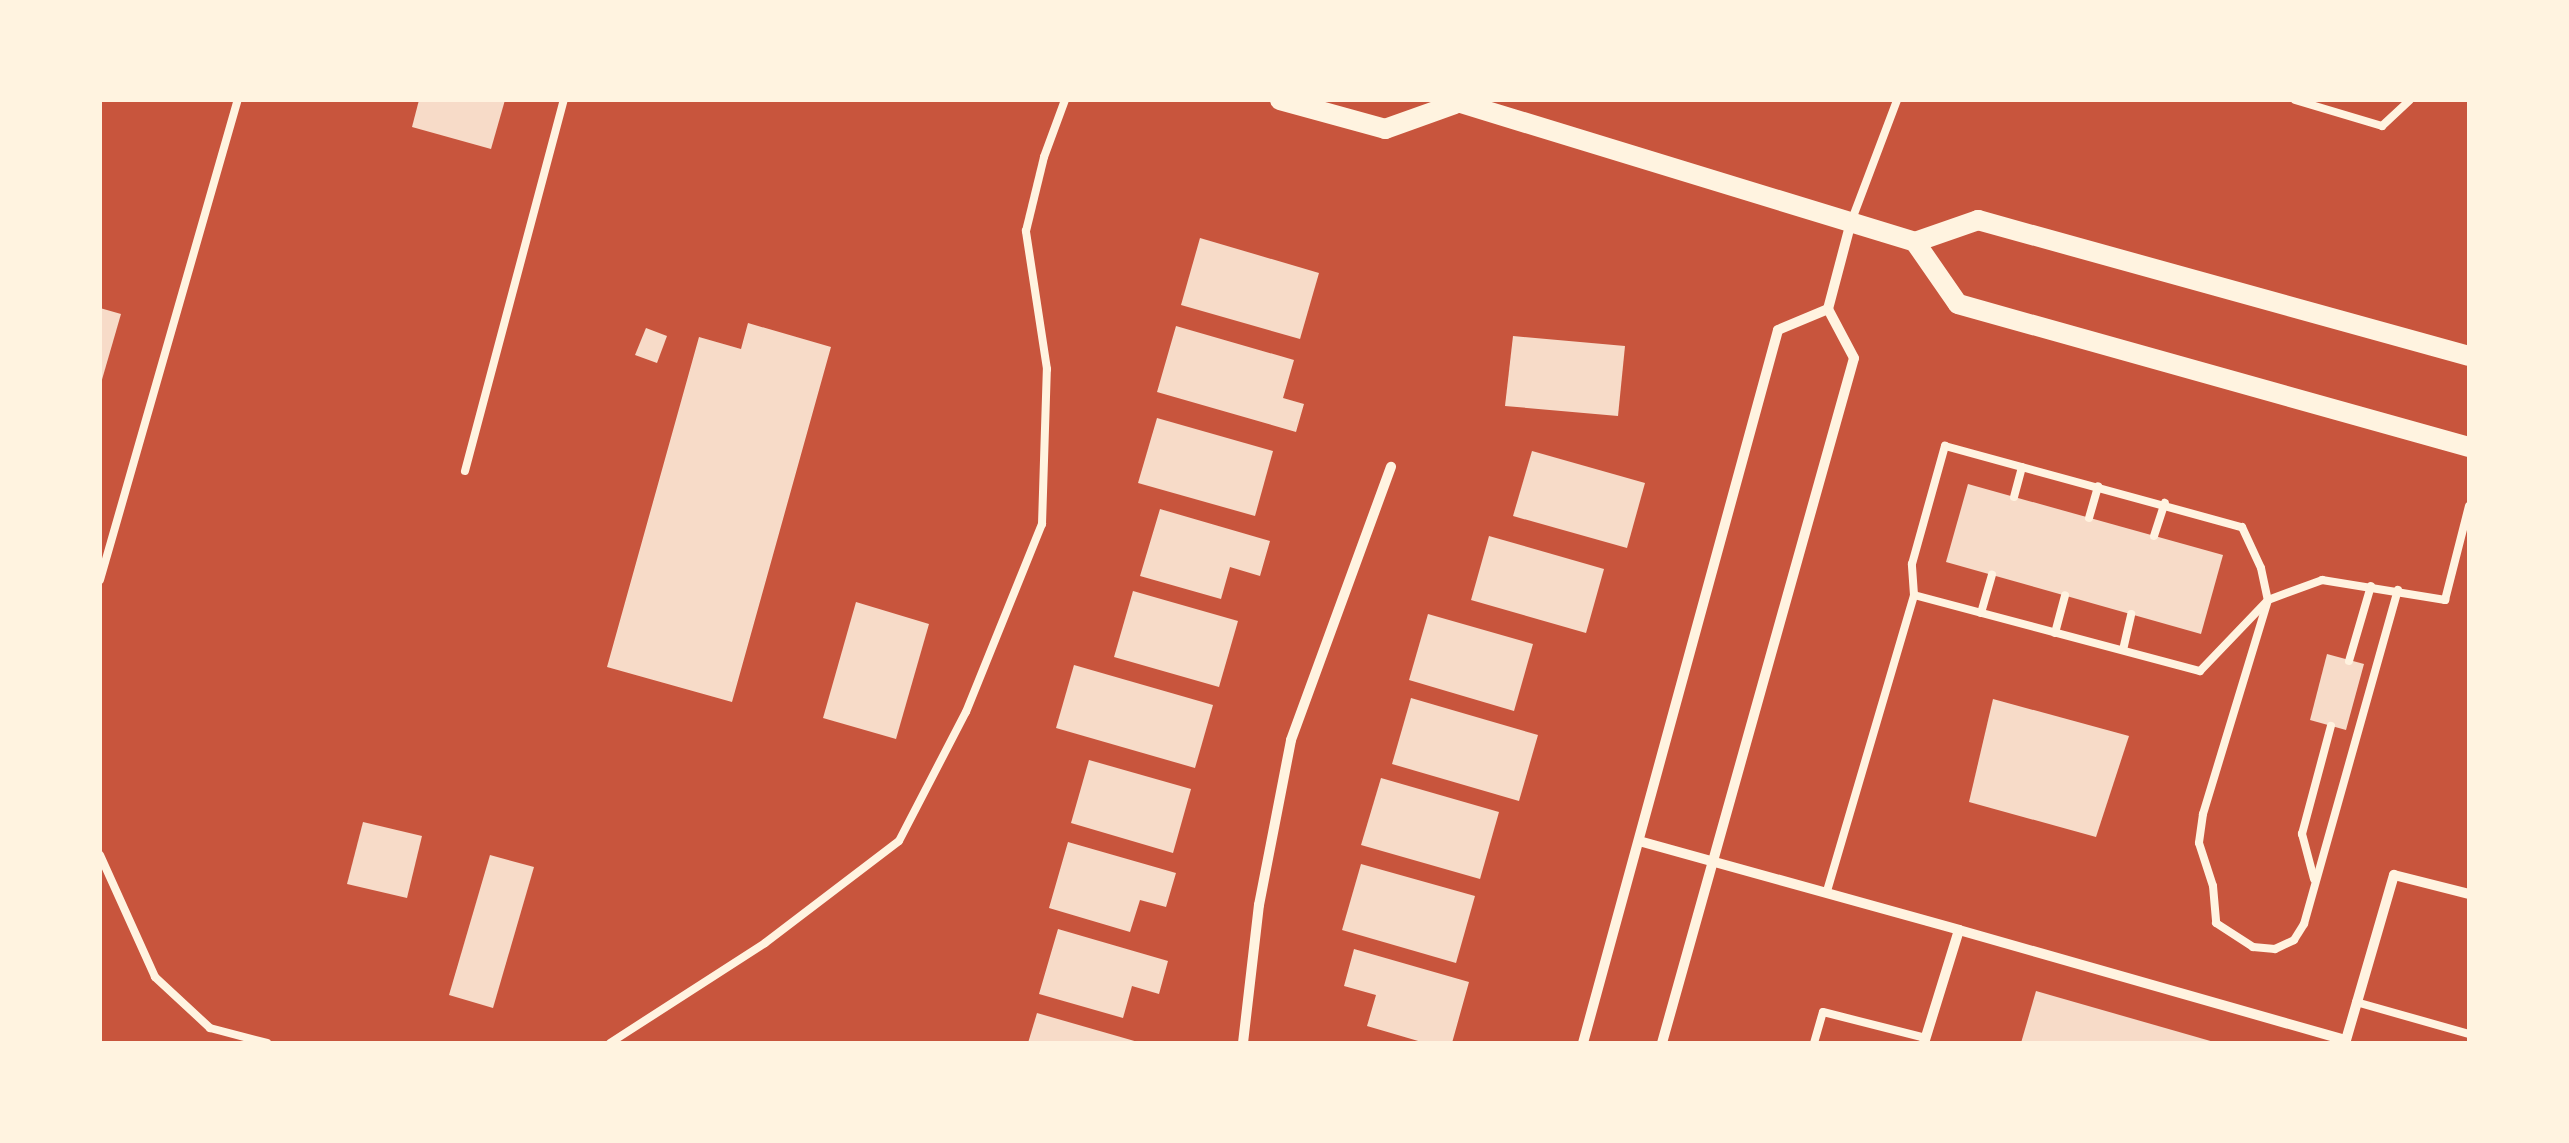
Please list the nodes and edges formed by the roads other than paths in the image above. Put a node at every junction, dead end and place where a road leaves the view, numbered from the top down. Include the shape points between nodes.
1 (238, 100) edge
2 (564, 100) edge
3 (1064, 100) edge
4 (1280, 100) edge
5 (1897, 100) edge
6 (2295, 100) edge
7 (2410, 100) edge
8 (1453, 102) edge
9 (1850, 222) junction
10 (1915, 242) junction
11 (1828, 310) junction
12 (2469, 356) edge
13 (2469, 446) edge
14 (2022, 466) junction
15 (1391, 467) dead end
16 (465, 470) dead end
17 (2098, 486) junction
18 (2014, 497) dead end
19 (2165, 503) junction
20 (2469, 506) edge
21 (2089, 518) dead end
22 (2154, 536) dead end
23 (1992, 575) dead end
24 (100, 580) edge
25 (2371, 586) junction
26 (2398, 590) junction
27 (1914, 595) junction
28 (2065, 595) dead end
29 (2268, 600) junction
30 (1981, 612) junction
31 (2131, 614) dead end
32 (2055, 632) junction
33 (2123, 650) junction
34 (2349, 661) dead end
35 (2331, 726) dead end
36 (1639, 840) junction
37 (100, 855) edge
38 (1713, 860) junction
39 (2315, 883) junction
40 (1826, 891) junction
41 (2469, 894) edge
42 (1959, 930) junction
43 (2356, 1002) junction
44 (2469, 1034) edge
45 (1925, 1041) edge
46 (2345, 1041) edge
47 (267, 1043) edge
48 (610, 1043) edge
49 (1242, 1043) edge
50 (1582, 1043) edge
51 (1662, 1043) edge
52 (1814, 1043) edge

1 - 24 lane
2 - 16 lane
3 - 48 lane via 1026,231 1047,368 1042,524 966,712 899,841 765,943
4 - 8 main road via 1385,129
5 - 9 lane
6 - 7 lane via 2382,126
8 - 9 main road
9 - 10 main road
9 - 11 street
10 - 12 main road via 1978,220
10 - 13 main road via 1958,304
11 - 36 street via 1778,330
11 - 38 street via 1854,358
14 - 17 lane
14 - 18 lane
14 - 27 lane via 1946,446 1912,564
15 - 49 street via 1291,740 1259,905
17 - 19 lane
17 - 21 lane
19 - 22 lane
19 - 29 lane via 2242,526
20 - 26 lane via 2445,600
23 - 30 lane
25 - 26 lane
25 - 29 lane via 2322,580
25 - 34 lane
26 - 39 lane
27 - 30 lane
27 - 40 lane
28 - 32 lane
29 - 33 lane via 2200,671
29 - 39 lane via 2198,843 2213,886 2216,924 2253,948 2294,940
30 - 32 lane
31 - 33 lane
32 - 33 lane
35 - 39 lane via 2302,834
36 - 38 street
36 - 50 street
37 - 47 lane via 156,978 210,1028
38 - 40 street
38 - 51 street
40 - 42 street
41 - 43 street via 2394,876
42 - 45 street
42 - 46 street
43 - 44 lane
43 - 46 street
45 - 52 lane via 1823,1012

